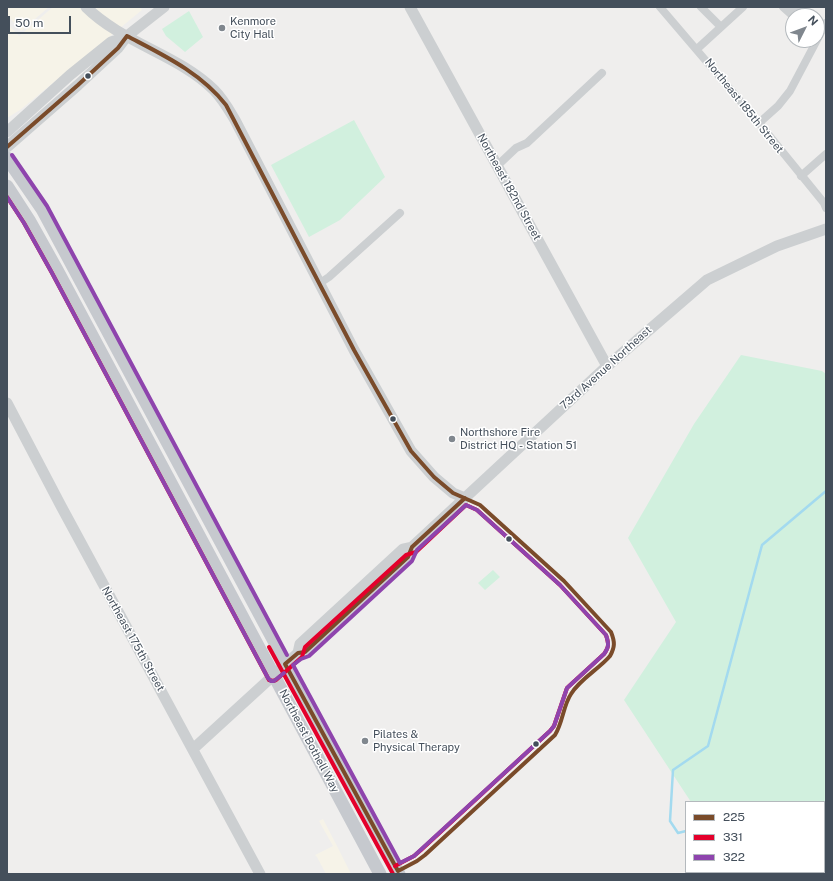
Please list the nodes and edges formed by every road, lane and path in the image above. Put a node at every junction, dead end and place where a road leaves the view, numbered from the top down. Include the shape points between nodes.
1 (86, 7) edge
2 (164, 7) edge
3 (410, 7) edge
4 (660, 7) edge
5 (701, 7) edge
6 (743, 7) edge
7 (720, 28) junction
8 (128, 36) junction
9 (812, 48) edge
10 (697, 49) junction
11 (602, 73) dead end
12 (760, 123) junction
13 (7, 132) edge
14 (7, 147) edge
15 (826, 154) edge
16 (7, 158) edge
17 (498, 165) junction
18 (801, 176) junction
19 (7, 186) edge
20 (826, 208) edge
21 (400, 213) dead end
22 (826, 229) edge
23 (320, 283) junction
24 (607, 366) junction
25 (7, 403) edge
26 (465, 498) junction
27 (286, 664) junction
28 (273, 676) junction
29 (193, 749) junction
30 (260, 874) edge
31 (380, 874) edge
32 (399, 874) edge

1 - 8 street via 111,28
2 - 8 street
3 - 17 street, Northeast 182nd Street
4 - 10 street, Northeast 185th Street
5 - 7 street
6 - 7 street
7 - 10 street
8 - 13 street via 111,42
8 - 14 street via 78,85
8 - 23 street via 198,77 220,96
9 - 12 street via 790,92
10 - 12 street, Northeast 185th Street
11 - 17 street via 527,143 516,148
12 - 18 street, Northeast 185th Street
15 - 18 street
16 - 27 main road, Northeast Bothell Way via 42,209
17 - 24 street, Northeast 182nd Street
18 - 20 street, Northeast 185th Street
19 - 28 main road, Northeast Bothell Way via 57,270
21 - 23 street
22 - 24 street, 73rd Avenue Northeast via 777,246 707,280
23 - 26 street via 354,350 411,451 452,493
24 - 26 street, 73rd Avenue Northeast
25 - 29 street, Northeast 175th Street
26 - 27 street, 73rd Avenue Northeast via 412,547 403,562 305,652 298,653
27 - 28 street, 73rd Avenue Northeast
27 - 32 main road, Northeast Bothell Way
28 - 29 street, 73rd Avenue Northeast
28 - 31 main road, Northeast Bothell Way
29 - 30 street, Northeast 175th Street

